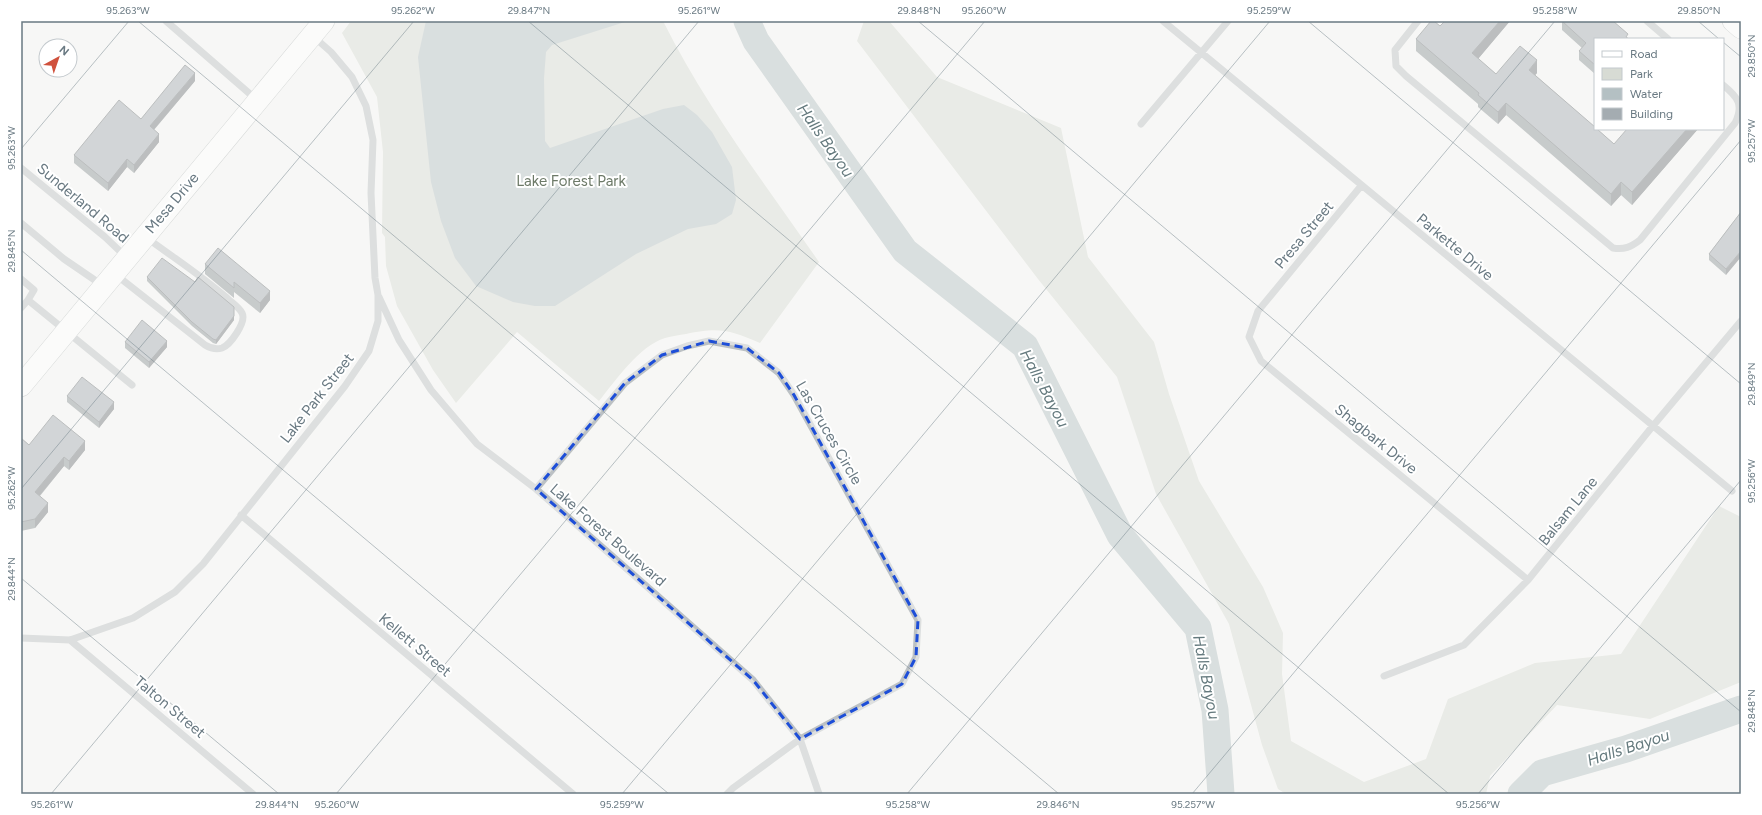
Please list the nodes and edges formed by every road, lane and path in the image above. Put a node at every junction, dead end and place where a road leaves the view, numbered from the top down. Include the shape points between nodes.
1 (166, 21) edge
2 (1163, 21) edge
3 (1228, 21) edge
4 (1418, 21) edge
5 (1647, 21) edge
6 (1733, 21) edge
7 (318, 28) edge
8 (1741, 28) edge
9 (1667, 38) edge
10 (1201, 53) junction
11 (1724, 86) edge
12 (258, 101) junction
13 (1141, 124) dead end
14 (21, 168) edge
15 (1361, 186) junction
16 (21, 223) edge
17 (145, 236) junction
18 (115, 272) junction
19 (21, 279) edge
20 (378, 295) junction
21 (28, 300) junction
22 (1267, 300) joint
23 (21, 308) edge
24 (1741, 321) edge
25 (66, 331) junction
26 (132, 385) dead end
27 (21, 386) edge
28 (1652, 427) junction
29 (536, 489) junction
30 (1732, 491) dead end
31 (241, 515) junction
32 (1528, 580) junction
33 (21, 638) edge
34 (70, 640) junction
35 (1384, 676) dead end
36 (800, 739) junction
37 (253, 794) edge
38 (573, 794) edge
39 (727, 794) edge
40 (819, 794) edge

1 - 12 street
2 - 10 street, Parkette Drive
3 - 10 street
4 - 11 street via 1395,50 1396,66 1612,248 1630,248 1640,240 1735,123 1740,113 1739,104 1733,93
5 - 9 street
6 - 8 main road
7 - 12 main road, Mesa Drive
7 - 20 street, Lake Park Street via 331,52 352,77 366,106 373,140 371,193
10 - 13 street
10 - 15 street, Parkette Drive
12 - 17 main road, Mesa Drive
14 - 18 street, Sunderland Road via 105,237
15 - 22 street, Presa Street
15 - 28 street, Parkette Drive
16 - 18 street via 64,259
17 - 18 main road, Mesa Drive
17 - 18 street via 239,308 244,319 227,345 221,348 205,345
18 - 25 main road, Mesa Drive
19 - 21 street via 34,290
20 - 29 street, Lake Forest Boulevard via 399,340 431,390 478,444
20 - 31 street, Lake Park Street via 378,321 369,351 345,386
21 - 23 street
21 - 25 street
22 - 32 street, Shagbark Drive via 1258,311 1249,337 1260,361
24 - 28 street, Balsam Lane
25 - 26 street
25 - 27 main road, Mesa Drive
28 - 30 street, Parkette Drive
28 - 32 street, Balsam Lane
29 - 36 street, Lake Forest Boulevard via 753,680
29 - 36 street, Las Cruces Circle via 625,383 662,355 709,341 747,348 779,373 794,395 918,620 916,657 902,684
31 - 34 street, Lake Park Street via 203,564 175,592 133,618
31 - 38 street, Kellett Street
32 - 35 street, Balsam Lane via 1464,645
33 - 34 street, Lake Park Street
34 - 37 street, Talton Street
36 - 39 street, Las Cruces Circle
36 - 40 street, Lake Forest Boulevard

